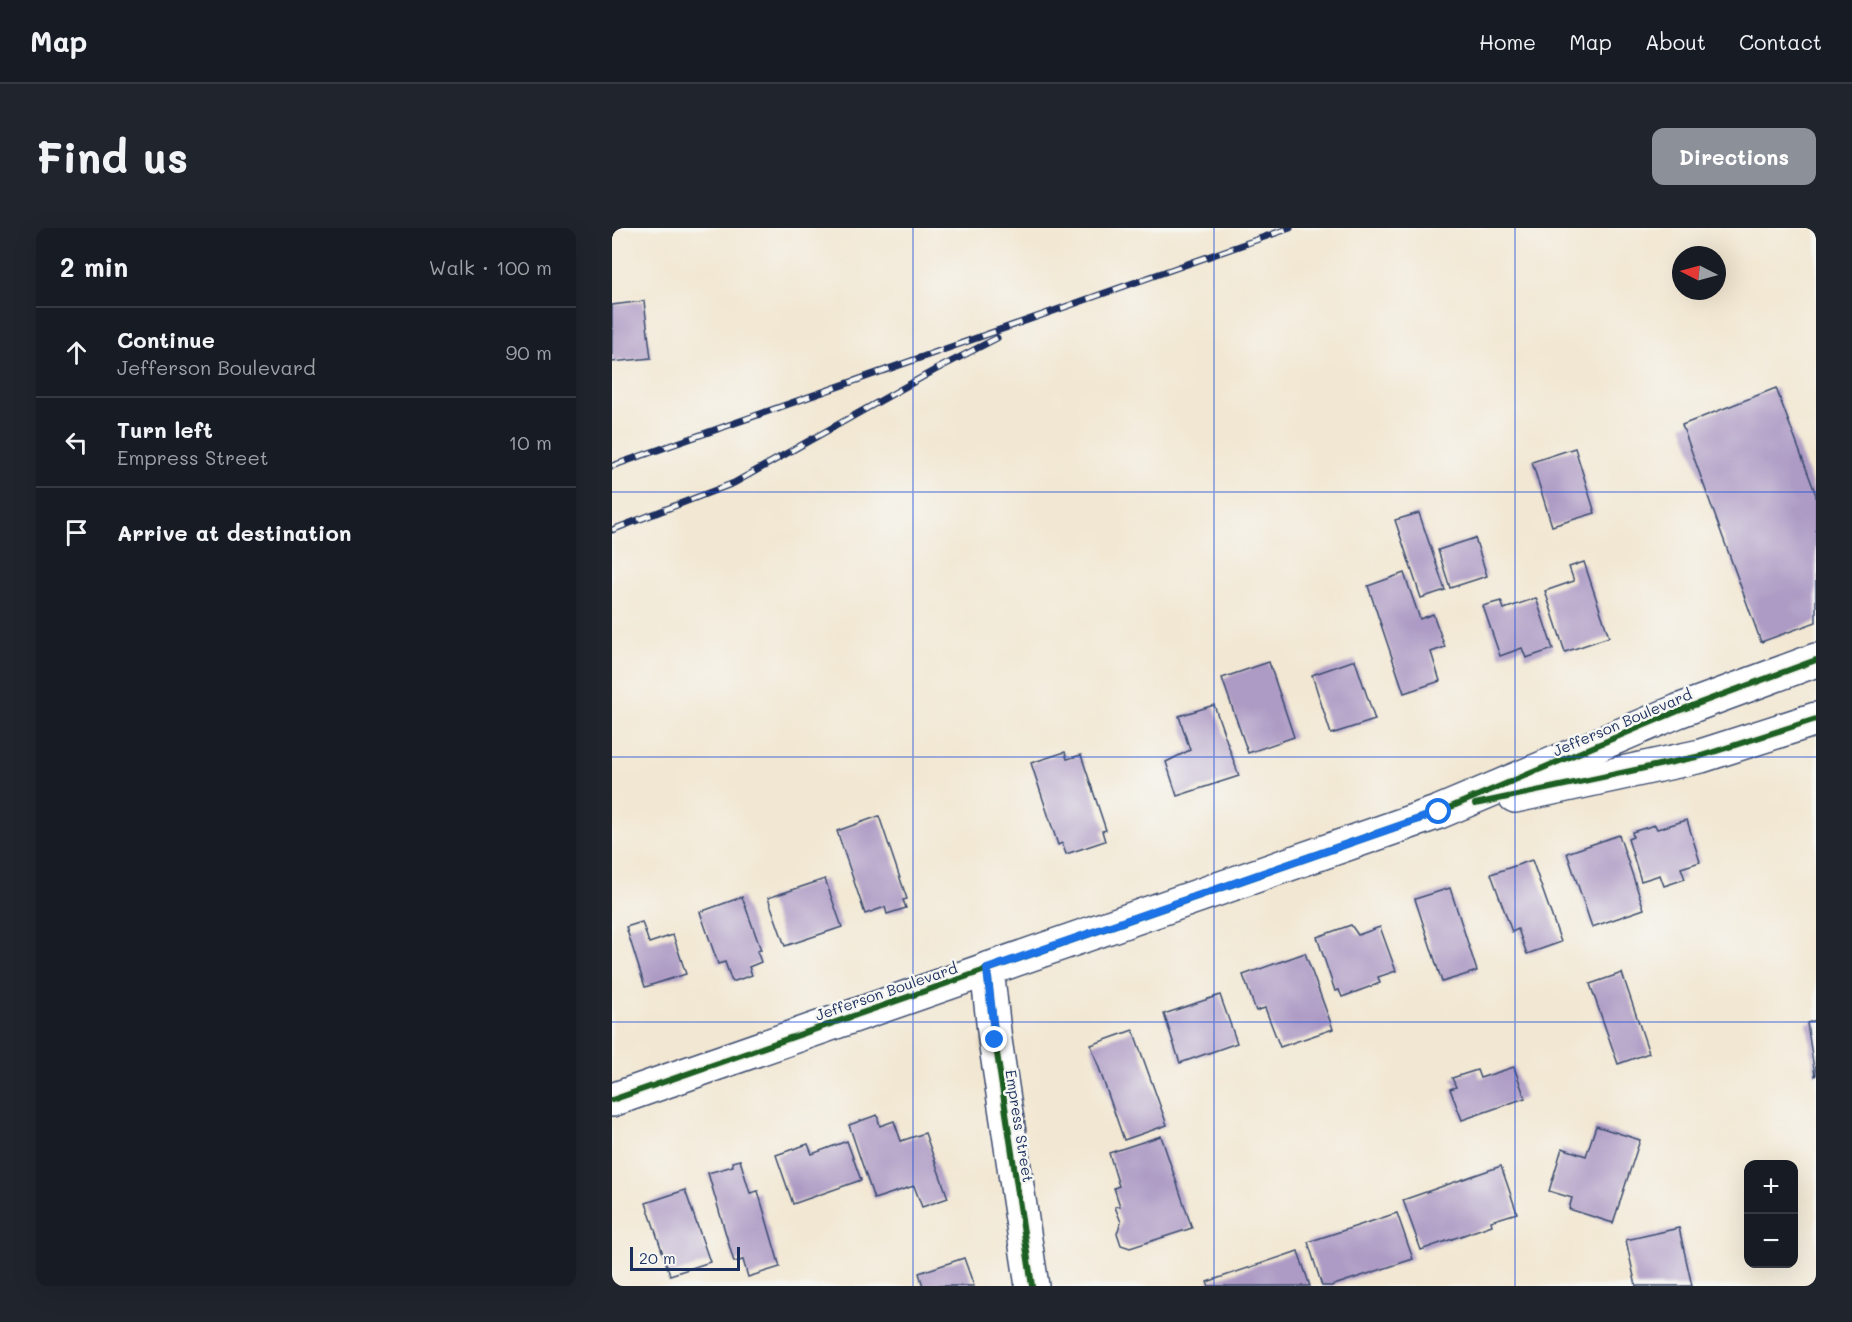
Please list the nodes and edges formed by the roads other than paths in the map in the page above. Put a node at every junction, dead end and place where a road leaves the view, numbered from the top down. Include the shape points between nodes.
1 (1816, 660) edge
2 (1816, 719) edge
3 (1439, 812) junction
4 (987, 969) junction
5 (612, 1100) edge
6 (1032, 1286) edge

1 - 3 street, Jefferson Boulevard via 1678,711
2 - 3 street, Jefferson Boulevard via 1701,756
3 - 4 street, Jefferson Boulevard
4 - 5 street, Jefferson Boulevard
4 - 6 street, Empress Street

